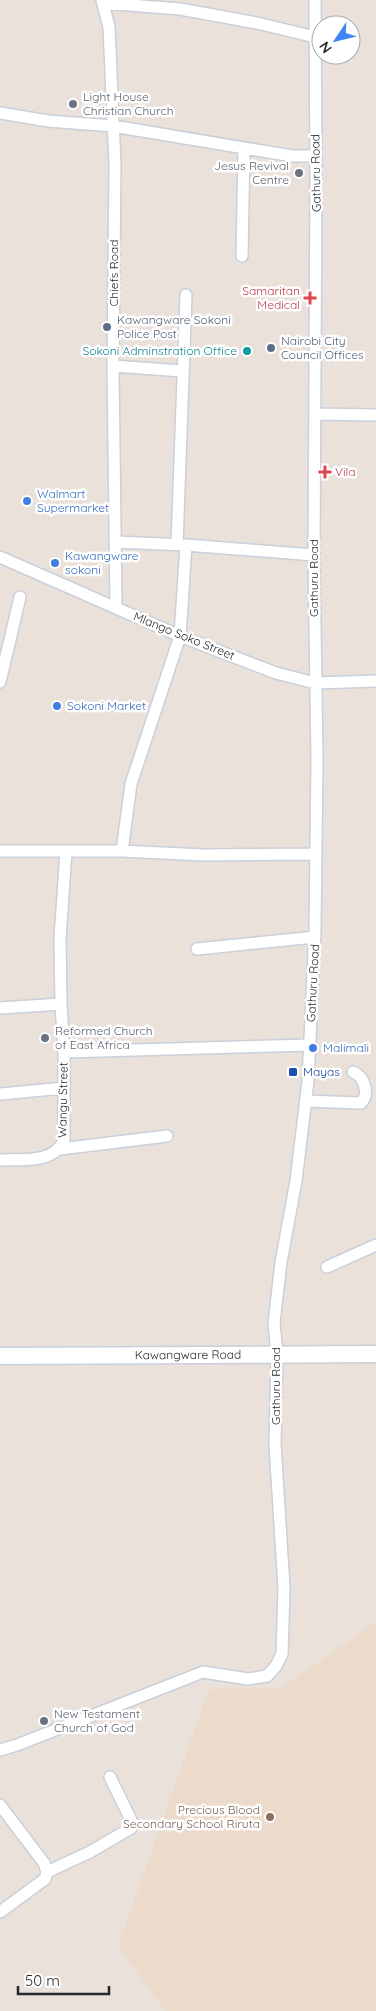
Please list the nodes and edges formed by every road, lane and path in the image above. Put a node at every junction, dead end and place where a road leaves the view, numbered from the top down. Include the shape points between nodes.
1 (315, 0) edge
2 (102, 2) edge
3 (315, 15) edge
4 (311, 36) edge
5 (315, 65) edge
6 (0, 113) edge
7 (113, 126) junction
8 (244, 148) junction
9 (316, 156) junction
10 (242, 256) dead end
11 (186, 295) dead end
12 (113, 366) junction
13 (182, 371) junction
14 (316, 414) junction
15 (376, 415) edge
16 (115, 542) junction
17 (182, 545) junction
18 (314, 555) junction
19 (0, 557) edge
20 (20, 597) dead end
21 (116, 607) junction
22 (180, 636) junction
23 (376, 681) edge
24 (0, 682) edge
25 (314, 683) junction
26 (0, 851) edge
27 (66, 851) junction
28 (122, 851) junction
29 (316, 854) junction
30 (315, 937) junction
31 (197, 948) dead end
32 (61, 1004) junction
33 (0, 1008) edge
34 (310, 1045) junction
35 (64, 1052) junction
36 (353, 1072) dead end
37 (64, 1088) junction
38 (0, 1094) edge
39 (306, 1101) junction
40 (167, 1136) dead end
41 (60, 1149) junction
42 (0, 1160) edge
43 (376, 1244) edge
44 (328, 1267) dead end
45 (277, 1354) junction
46 (376, 1354) edge
47 (0, 1356) edge
48 (0, 1750) edge
49 (110, 1777) dead end
50 (0, 1805) edge
51 (47, 1872) junction
52 (0, 1912) edge

1 - 3 street, Gathuru Road
2 - 4 street via 180,9
2 - 7 street, Chiefs Road via 109,27
5 - 9 street, Gathuru Road
6 - 7 street
7 - 8 street
7 - 12 street, Chiefs Road
8 - 9 street via 292,156
8 - 10 street
9 - 14 street, Gathuru Road
11 - 13 street
12 - 13 street
12 - 16 street, Chiefs Road
13 - 17 street
14 - 15 street
14 - 18 street, Gathuru Road
16 - 17 street
16 - 21 street, Chiefs Road
17 - 18 street
17 - 22 street
18 - 25 street, Gathuru Road
19 - 21 street, Mlango Soko Street
20 - 24 street
21 - 22 street, Mlango Soko Street
22 - 25 street, Mlango Soko Street via 276,674
22 - 28 street via 131,784
23 - 25 street, Mlango Soko Street
25 - 29 street, Gathuru Road
26 - 27 street
27 - 28 street
27 - 32 street via 60,939
28 - 29 street via 203,855
29 - 30 street, Gathuru Road
30 - 31 street
30 - 34 street, Gathuru Road
32 - 33 street
32 - 35 street
34 - 35 street, Wangu Street
34 - 39 street, Gathuru Road
35 - 37 street, Wangu Street
36 - 39 street via 359,1074 364,1082 365,1097 361,1103
37 - 38 street
37 - 41 street, Wangu Street via 64,1140
39 - 45 street, Gathuru Road via 296,1181 276,1292
40 - 41 street
41 - 42 street, Wangu Street via 41,1158
43 - 44 street
45 - 46 main road, Kawangware Road
45 - 47 main road, Kawangware Road
45 - 48 street, Gathuru Road via 275,1444 284,1588 282,1654 276,1666 267,1676 248,1680 212,1672 194,1674
49 - 51 street via 132,1822 131,1828
50 - 51 street via 44,1863
51 - 52 street via 45,1879

